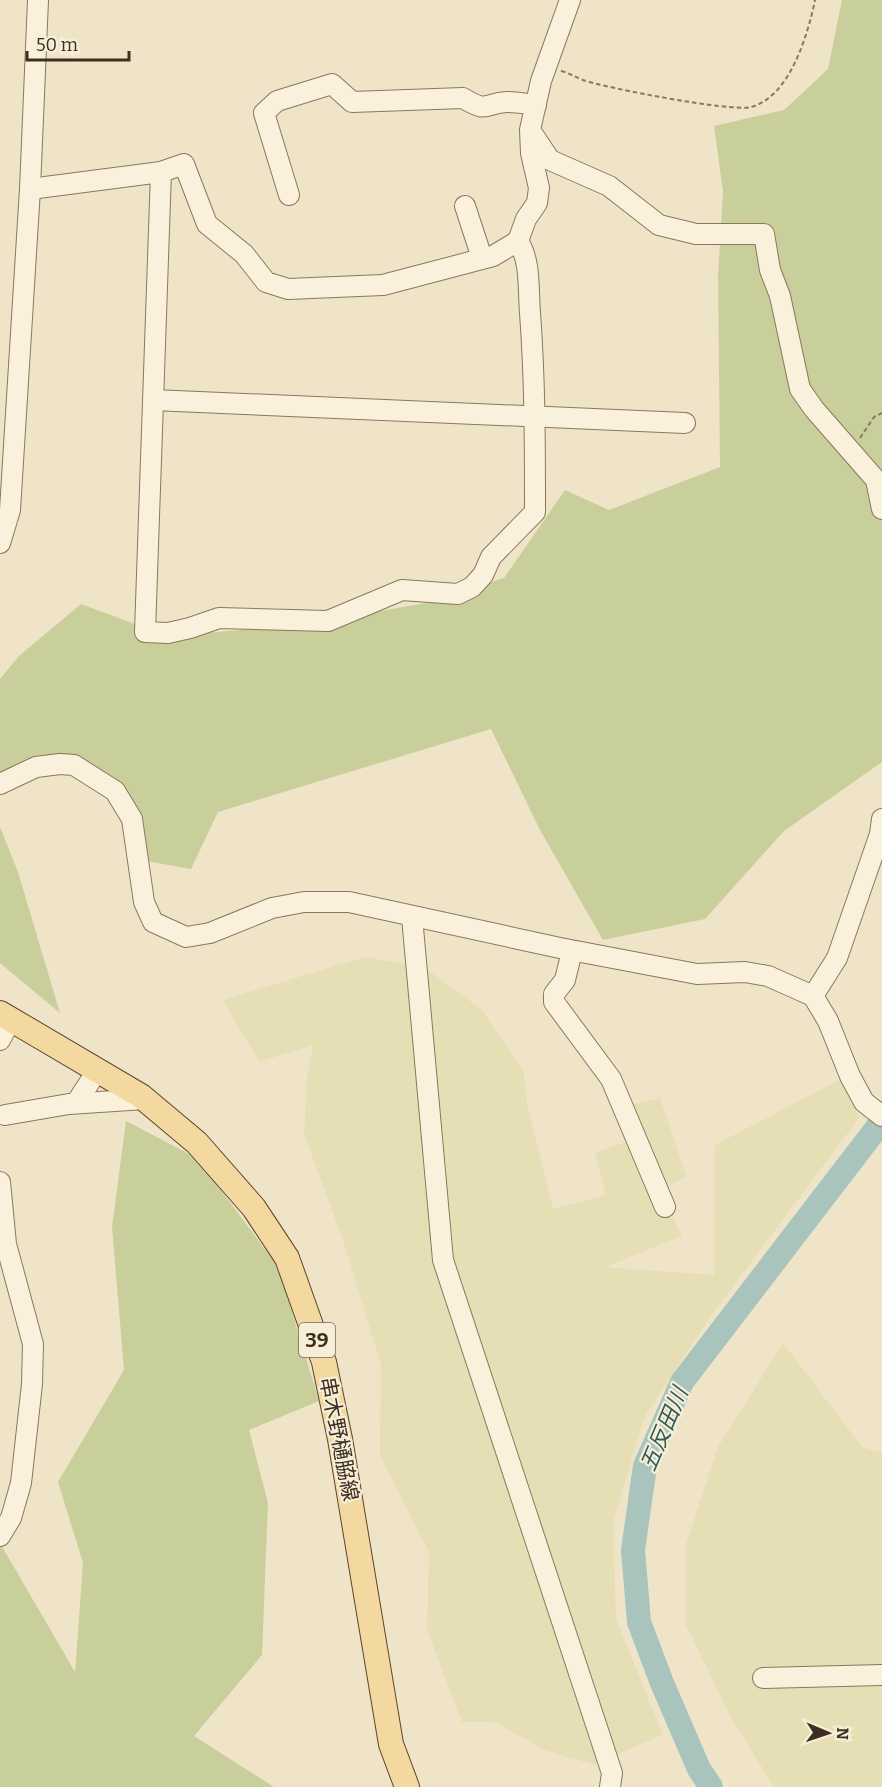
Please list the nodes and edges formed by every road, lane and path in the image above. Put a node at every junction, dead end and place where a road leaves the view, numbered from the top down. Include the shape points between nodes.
1 (38, 0) edge
2 (570, 0) edge
3 (814, 0) edge
4 (548, 66) junction
5 (536, 105) junction
6 (530, 130) junction
7 (161, 172) junction
8 (30, 189) junction
9 (290, 195) dead end
10 (465, 206) dead end
11 (518, 241) junction
12 (482, 258) junction
13 (153, 400) junction
14 (882, 413) edge
15 (535, 417) junction
16 (685, 423) dead end
17 (852, 450) junction
18 (882, 509) edge
19 (0, 543) edge
20 (0, 784) edge
21 (882, 819) edge
22 (412, 917) junction
23 (572, 951) junction
24 (813, 996) junction
25 (4, 1024) edge
26 (97, 1071) junction
27 (145, 1099) junction
28 (76, 1103) junction
29 (5, 1115) dead end
30 (881, 1115) edge
31 (0, 1182) edge
32 (665, 1207) dead end
33 (0, 1536) edge
34 (882, 1675) edge
35 (763, 1677) dead end
36 (407, 1787) edge
37 (610, 1787) edge

1 - 8 street
2 - 4 street
3 - 4 path via 803,43 788,76 772,95 751,107 717,106 618,88
4 - 5 street
5 - 6 street
5 - 9 street via 506,102 477,107 463,98 352,102 332,84 277,101 264,113
6 - 11 street via 539,188 537,203
6 - 17 street via 550,160 609,186 659,225 696,234 764,234 800,389
7 - 8 street
7 - 12 street via 184,164 207,224 244,254 266,282 288,290 383,285
7 - 13 street
8 - 19 street via 10,510
10 - 12 street
11 - 12 street
11 - 15 street via 528,276
13 - 15 street
13 - 15 street via 145,632 168,633 219,618 328,621 402,590 458,594 472,587 491,557 535,512
14 - 17 path via 874,417
15 - 16 street
17 - 18 street via 876,480
20 - 22 street via 36,767 60,764 74,765 115,791 132,819 144,902 153,922 186,938 210,933 272,908 304,902 349,903
21 - 24 street via 837,958
22 - 23 street
22 - 37 street via 443,1260 612,1773
23 - 24 street via 697,974 745,972 768,976
23 - 32 street via 565,980 554,994 554,1002 610,1079
24 - 30 street via 864,1102
25 - 26 main road, 串木野樋脇線 / 39
26 - 27 main road, 串木野樋脇線 / 39
26 - 28 street
27 - 28 street
27 - 36 main road, 串木野樋脇線 / 39 via 197,1143 254,1208 287,1258 299,1289 327,1373 391,1744
28 - 29 street
31 - 33 street via 6,1244 33,1344 21,1483 11,1518
34 - 35 street

